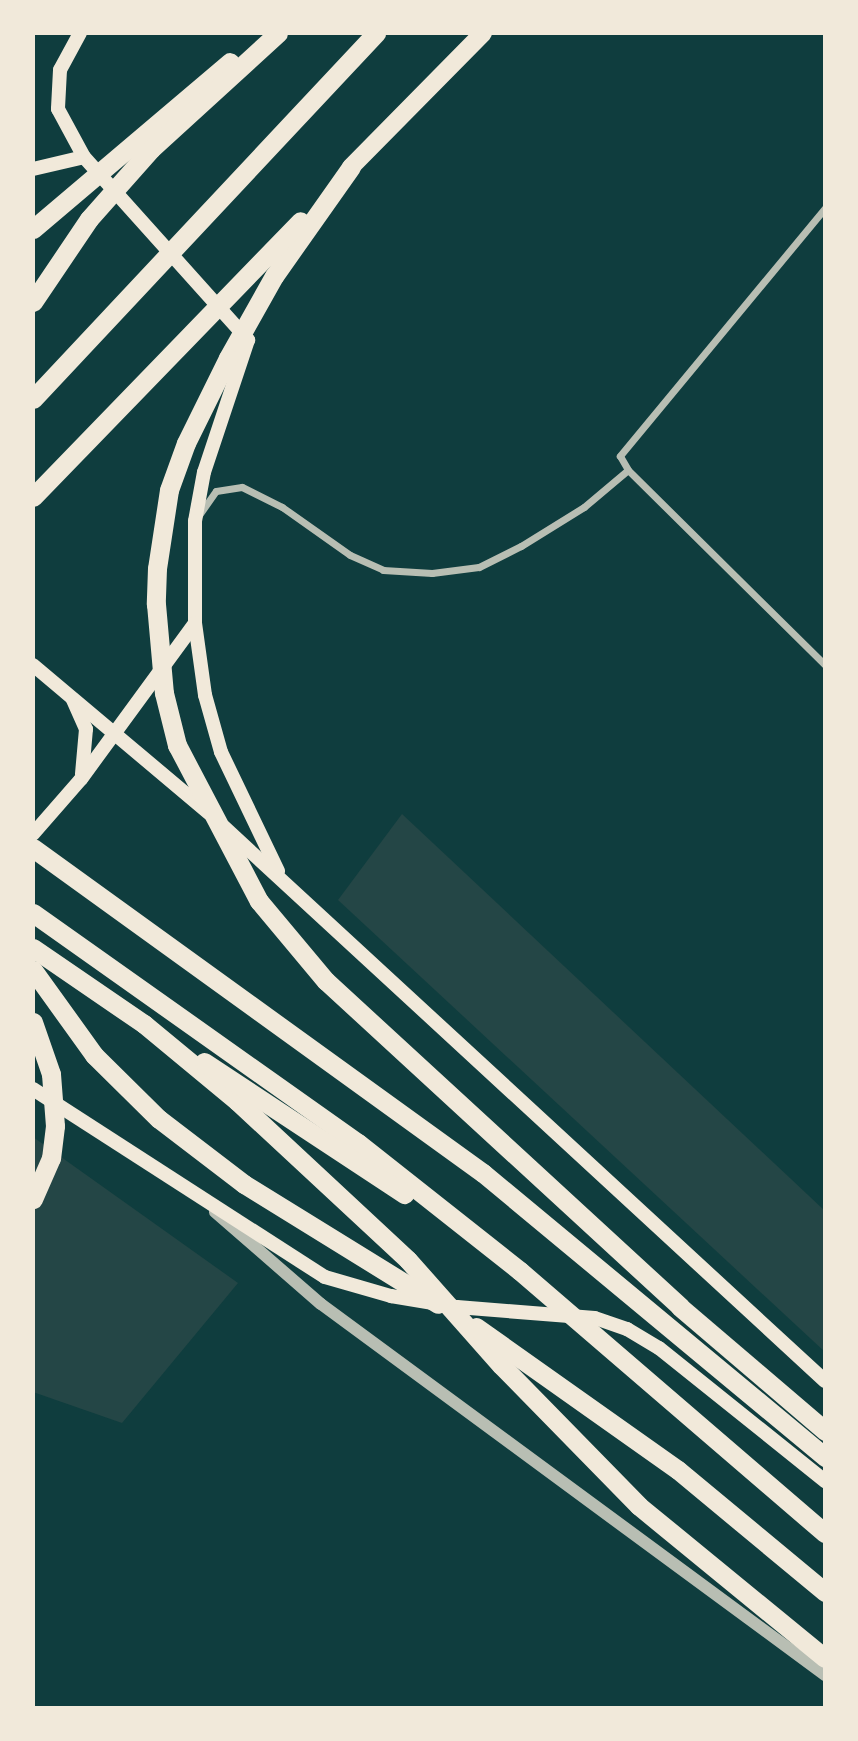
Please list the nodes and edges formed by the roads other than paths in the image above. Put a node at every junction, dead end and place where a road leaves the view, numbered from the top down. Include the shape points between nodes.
1 (80, 33) edge
2 (265, 33) edge
3 (278, 33) edge
4 (376, 33) edge
5 (483, 33) edge
6 (84, 157) junction
7 (351, 167) junction
8 (33, 169) edge
9 (825, 208) edge
10 (33, 229) edge
11 (33, 302) edge
12 (33, 399) edge
13 (63, 467) junction
14 (628, 470) junction
15 (33, 497) edge
16 (33, 510) edge
17 (195, 521) junction
18 (195, 623) junction
19 (33, 664) edge
20 (825, 665) edge
21 (70, 694) junction
22 (116, 731) junction
23 (81, 779) junction
24 (33, 834) edge
25 (33, 848) edge
26 (281, 878) junction
27 (33, 913) edge
28 (33, 948) edge
29 (33, 970) edge
30 (33, 1022) edge
31 (144, 1024) junction
32 (33, 1089) edge
33 (199, 1198) junction
34 (33, 1199) edge
35 (520, 1271) junction
36 (825, 1381) edge
37 (825, 1431) edge
38 (825, 1457) edge
39 (825, 1481) edge
40 (825, 1532) edge
41 (825, 1592) edge
42 (825, 1658) edge
43 (825, 1675) edge

1 - 6 main road via 60,70 58,109
2 - 10 highway
3 - 11 highway via 151,149 89,219
4 - 12 highway
5 - 7 main road
6 - 8 main road
6 - 17 main road via 248,340 204,472
7 - 13 highway
7 - 37 highway via 306,227 247,323 191,431 169,490 160,535 156,604 164,693 177,745 259,901 326,981 680,1307
9 - 14 street via 639,429 620,456
13 - 15 highway
13 - 16 highway
14 - 17 street via 584,507 480,567 383,570 350,555 282,507 242,487 216,491
14 - 20 street
17 - 18 main road
18 - 22 main road
18 - 26 main road via 205,695 221,752
19 - 21 main road
21 - 22 main road
21 - 23 main road via 86,729
22 - 23 main road
22 - 26 main road
23 - 24 main road
25 - 38 highway via 483,1173
26 - 36 main road
27 - 35 highway via 358,1143
28 - 31 highway
29 - 41 highway via 94,1055 196,1149 244,1184 542,1369 678,1470
30 - 34 highway via 51,1074 55,1126 51,1158
31 - 35 highway
31 - 42 highway via 237,1101 408,1260 501,1365 639,1506
32 - 33 main road
33 - 39 main road via 305,1268 345,1284 457,1307 595,1318 627,1329 659,1348
33 - 43 street via 321,1304
35 - 40 highway

